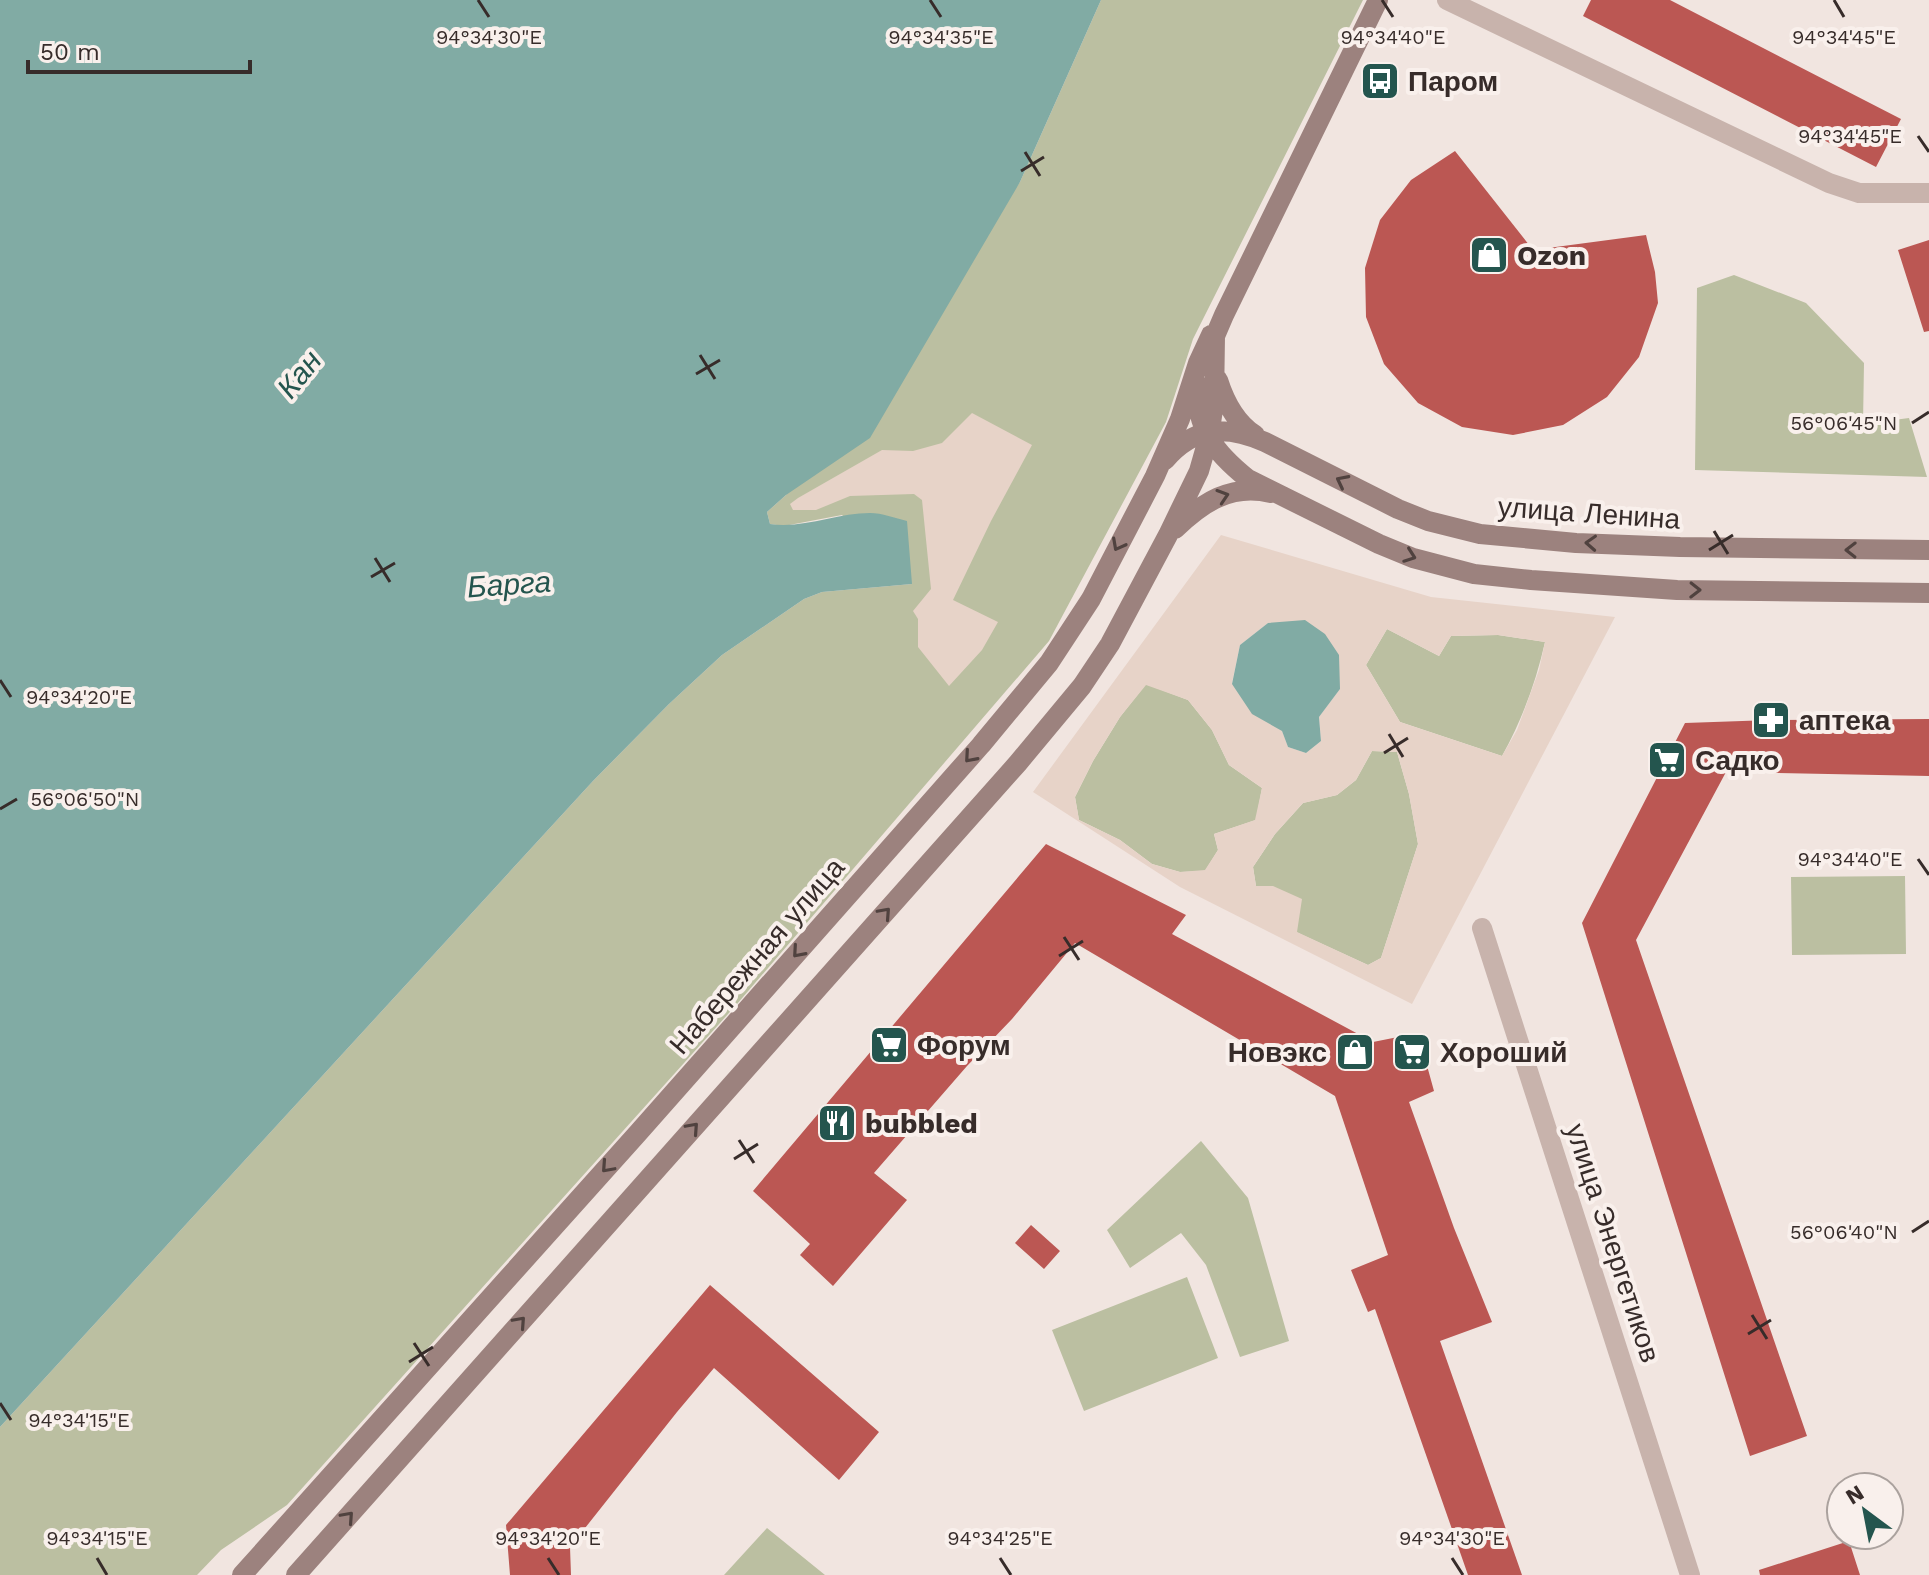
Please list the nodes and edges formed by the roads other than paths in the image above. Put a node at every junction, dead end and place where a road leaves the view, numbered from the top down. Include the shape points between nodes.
1 (1378, 0) edge
2 (1447, 0) edge
3 (1929, 193) edge
4 (1206, 362) junction
5 (1208, 434) junction
6 (1265, 442) junction
7 (1155, 476) junction
8 (1290, 498) junction
9 (1168, 535) junction
10 (1929, 550) edge
11 (1929, 593) edge
12 (1482, 928) dead end
13 (638, 1133) junction
14 (668, 1156) junction
15 (242, 1575) edge
16 (296, 1575) edge
17 (1690, 1575) edge

1 - 4 main road, Набережная улица via 1211,334
2 - 3 street via 1829,183 1859,193
4 - 5 main road, Набережная улица via 1214,403
4 - 6 main road, улица Ленина via 1234,416
4 - 7 main road, Набережная улица
5 - 6 main road, улица Ленина via 1230,431
5 - 7 main road via 1181,445
5 - 8 main road via 1229,464 1248,479
5 - 9 main road, Набережная улица via 1199,471
10 -> 6 main road, улица Ленина via 1680,547 1480,534 1398,509
7 -> 13 main road, Набережная улица via 1091,599 1049,663
9 -> 8 main road via 1212,499 1262,491
8 -> 11 main road via 1379,544 1474,574 1677,590
14 -> 9 main road, Набережная улица via 1074,697 1110,644
12 - 17 street, улица Энергетиков
13 - 14 main road
13 -> 15 main road, Набережная улица
16 -> 14 main road, Набережная улица

